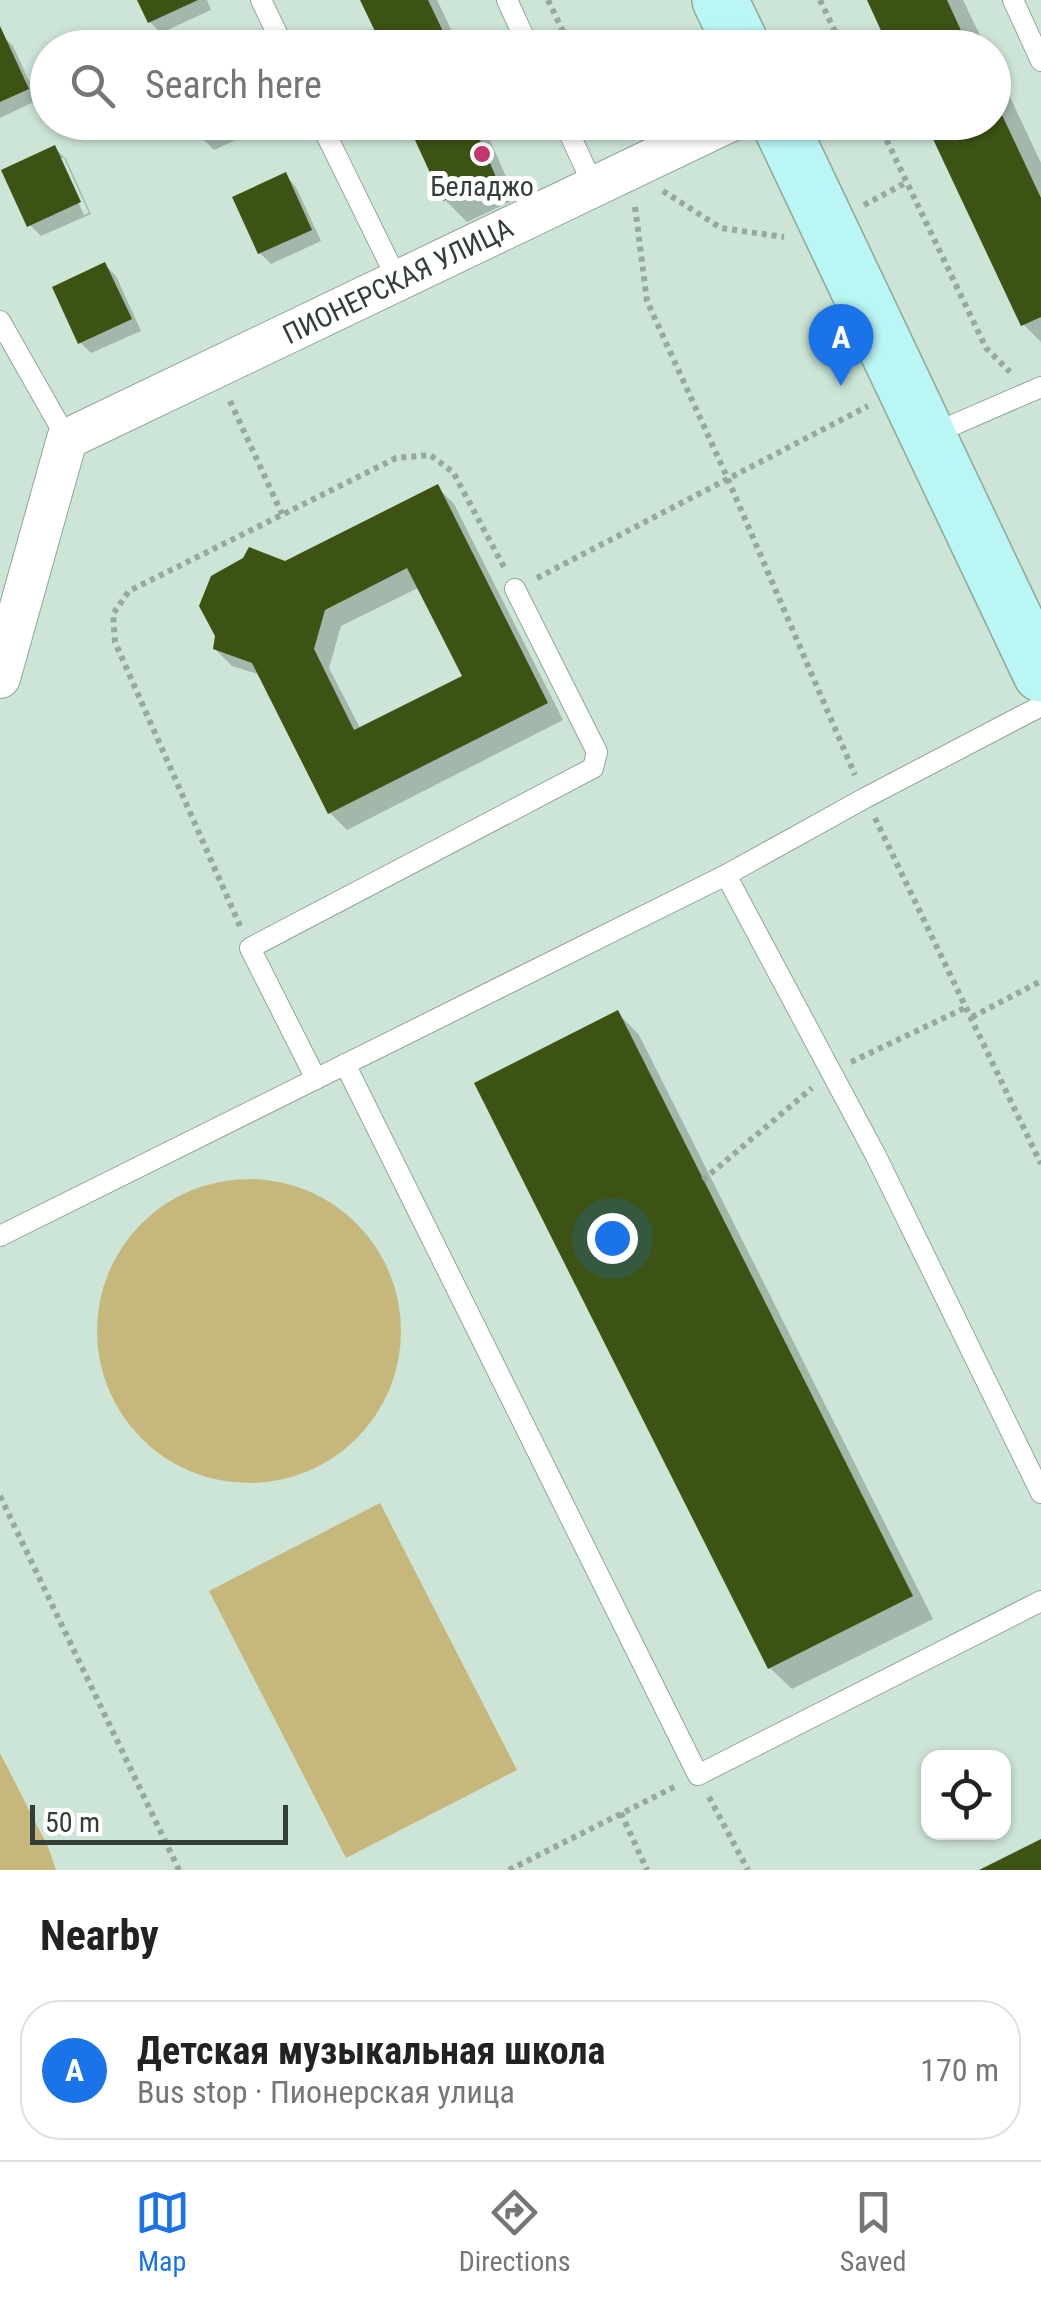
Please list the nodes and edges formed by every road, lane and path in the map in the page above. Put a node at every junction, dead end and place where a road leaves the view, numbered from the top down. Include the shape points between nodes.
1 (260, 0) edge
2 (507, 0) edge
3 (548, 0) edge
4 (720, 0) edge
5 (820, 0) edge
6 (1013, 0) edge
7 (275, 30) edge
8 (521, 30) edge
9 (562, 30) edge
10 (734, 30) edge
11 (834, 30) edge
12 (1041, 60) edge
13 (329, 140) edge
14 (572, 140) edge
15 (616, 140) edge
16 (692, 140) edge
17 (787, 140) edge
18 (886, 140) edge
19 (630, 170) junction
20 (906, 182) junction
21 (594, 187) junction
22 (827, 224) junction
23 (398, 281) junction
24 (0, 321) edge
25 (216, 368) junction
26 (904, 388) junction
27 (1035, 389) edge
28 (928, 436) junction
29 (67, 439) junction
30 (728, 478) junction
31 (282, 514) junction
32 (515, 589) junction
33 (1041, 674) edge
34 (0, 678) edge
35 (1041, 706) edge
36 (865, 798) junction
37 (726, 875) junction
38 (250, 948) junction
39 (1041, 981) edge
40 (972, 1017) junction
41 (345, 1064) junction
42 (316, 1080) junction
43 (1041, 1164) edge
44 (0, 1236) edge
45 (1041, 1493) edge
46 (0, 1496) edge
47 (1041, 1601) edge
48 (698, 1775) junction
49 (621, 1813) junction
50 (179, 1870) edge
51 (509, 1870) edge
52 (647, 1870) edge
53 (748, 1870) edge

1 - 7 lane
2 - 8 lane
3 - 9 path
4 - 10 main road
5 - 11 path
6 - 12 lane
13 - 23 lane
14 - 21 lane
15 - 19 path
16 - 19 street, ПИОНЕРСКАЯ УЛИЦА
17 - 22 main road
18 - 20 path
19 - 21 street, ПИОНЕРСКАЯ УЛИЦА
19 - 22 path via 722,228 796,239
19 - 30 path via 647,301
20 - 22 path
20 - 27 path via 986,348
21 - 23 street, ПИОНЕРСКАЯ УЛИЦА
22 - 26 main road
23 - 25 street, ПИОНЕРСКАЯ УЛИЦА
24 - 29 lane
25 - 29 street, ПИОНЕРСКАЯ УЛИЦА
25 - 31 path
26 - 28 main road
26 - 30 path
27 - 28 lane
28 - 33 main road
29 - 34 street
30 - 32 path
30 - 36 path
31 - 32 path via 396,458 430,455 453,472
31 - 38 path via 129,591 112,614 115,642
32 - 38 lane via 597,752 593,768
35 - 36 lane
36 - 37 lane
36 - 40 path
37 - 41 lane
37 - 45 lane via 876,1156
38 - 42 lane
39 - 40 path
40 - 43 path
41 - 42 lane
41 - 48 lane
42 - 44 lane
46 - 50 path
47 - 48 lane
48 - 49 path
48 - 53 path
49 - 51 path
49 - 52 path

